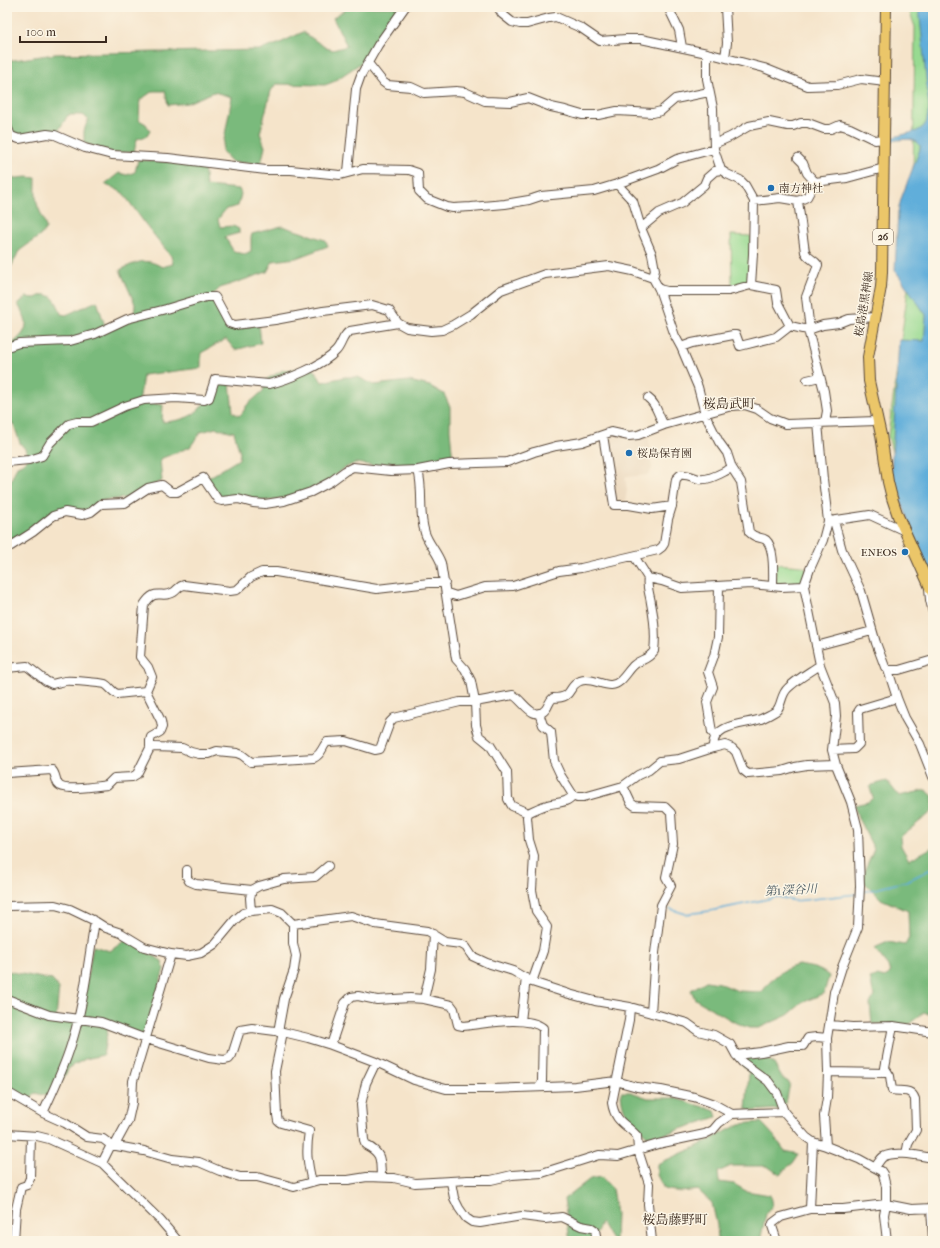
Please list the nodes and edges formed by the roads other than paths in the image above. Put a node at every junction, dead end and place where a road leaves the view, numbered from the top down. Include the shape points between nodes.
1 (405, 7) edge
2 (498, 7) edge
3 (668, 7) edge
4 (725, 7) edge
5 (886, 7) edge
6 (682, 47) junction
7 (707, 53) junction
8 (725, 57) junction
9 (368, 63) junction
10 (885, 82) junction
11 (709, 92) junction
12 (7, 126) edge
13 (884, 139) junction
14 (714, 147) junction
15 (802, 159) dead end
16 (884, 168) junction
17 (721, 170) junction
18 (348, 172) junction
19 (816, 182) junction
20 (617, 184) junction
21 (754, 201) junction
22 (798, 201) junction
23 (641, 228) junction
24 (653, 278) junction
25 (751, 285) junction
26 (659, 289) junction
27 (876, 317) junction
28 (398, 323) junction
29 (790, 326) junction
30 (809, 330) junction
31 (7, 347) edge
32 (682, 347) junction
33 (820, 377) junction
34 (807, 380) dead end
35 (648, 398) dead end
36 (706, 414) junction
37 (877, 421) junction
38 (822, 423) junction
39 (664, 425) junction
40 (603, 436) junction
41 (7, 462) edge
42 (732, 468) junction
43 (418, 470) junction
44 (672, 506) junction
45 (831, 521) junction
46 (905, 531) junction
47 (7, 547) edge
48 (634, 556) junction
49 (648, 578) junction
50 (445, 583) junction
51 (719, 586) junction
52 (773, 586) junction
53 (804, 586) junction
54 (931, 590) edge
55 (447, 593) junction
56 (933, 613) edge
57 (872, 631) junction
58 (816, 646) junction
59 (933, 660) edge
60 (820, 665) junction
61 (7, 668) edge
62 (888, 670) junction
63 (146, 691) junction
64 (897, 698) junction
65 (475, 702) junction
66 (539, 713) junction
67 (715, 736) junction
68 (150, 748) junction
69 (713, 748) junction
70 (832, 750) junction
71 (835, 764) junction
72 (7, 773) edge
73 (933, 777) edge
74 (623, 786) junction
75 (573, 795) junction
76 (528, 815) junction
77 (328, 866) dead end
78 (187, 870) dead end
79 (252, 890) junction
80 (7, 906) edge
81 (251, 910) junction
82 (95, 921) junction
83 (293, 924) junction
84 (433, 934) junction
85 (171, 954) junction
86 (529, 980) junction
87 (7, 999) edge
88 (424, 999) junction
89 (630, 1007) junction
90 (651, 1013) junction
91 (78, 1019) junction
92 (521, 1021) junction
93 (830, 1025) junction
94 (893, 1026) junction
95 (281, 1032) junction
96 (933, 1032) edge
97 (827, 1038) junction
98 (146, 1039) junction
99 (330, 1045) junction
100 (736, 1054) junction
101 (376, 1062) junction
102 (828, 1072) junction
103 (887, 1073) junction
104 (616, 1081) junction
105 (540, 1087) junction
106 (7, 1092) edge
107 (784, 1112) junction
108 (43, 1113) junction
109 (732, 1114) junction
110 (7, 1134) edge
111 (30, 1136) junction
112 (813, 1142) junction
113 (113, 1145) junction
114 (826, 1146) junction
115 (638, 1150) junction
116 (906, 1154) junction
117 (933, 1158) edge
118 (102, 1163) junction
119 (875, 1167) junction
120 (381, 1177) junction
121 (312, 1182) junction
122 (452, 1182) junction
123 (886, 1204) junction
124 (932, 1208) edge
125 (810, 1209) junction
126 (933, 1240) edge
127 (14, 1241) edge
128 (178, 1241) edge
129 (597, 1241) edge
130 (652, 1241) edge
131 (777, 1241) edge
132 (887, 1241) edge

1 - 9 street
2 - 6 street via 512,22 520,24 556,17 581,28 600,41 640,39
3 - 6 street via 679,30
4 - 8 street
5 - 10 main road, 桜島港黒神線 / 26
6 - 7 street
7 - 8 street
7 - 11 street
8 - 10 street via 764,68 808,86 837,84 861,78
9 - 11 street via 387,85 411,87 424,93 466,92 485,102 510,102 528,98 582,115 617,111 653,113 661,111 675,100
9 - 18 street via 356,89
10 - 13 main road, 桜島港黒神線 / 26
11 - 14 street via 713,108
12 - 18 street via 11,136 19,139 55,135 85,148 112,155 168,158 321,174 340,175
13 - 14 street via 875,140 840,125 824,129 808,123 788,126 768,122 749,126
13 - 16 main road, 桜島港黒神線 / 26
14 - 17 street
14 - 20 street
15 - 19 street via 807,172
16 - 19 street via 847,178
16 - 27 main road, 桜島港黒神線 / 26 via 882,272
17 - 21 street via 740,180
17 - 23 street via 715,171 707,178 704,186 682,203 659,213
18 - 20 street via 363,168 409,170 418,173 419,192 422,195 453,208 505,204 541,196 594,191
19 - 22 street via 807,196
20 - 23 street via 633,201
21 - 22 street via 780,198
21 - 25 street
22 - 30 street via 805,252 807,257 816,261 818,265 806,297
23 - 24 street via 652,254 655,270
24 - 26 street
24 - 28 street via 608,266 545,274 501,290 472,314 442,330 407,328
25 - 26 street via 729,291
25 - 29 street via 776,290 778,303
26 - 32 street via 674,336
27 - 30 street via 849,319
27 - 37 main road, 桜島港黒神線 / 26 via 868,369
28 - 31 street via 389,310 372,305 234,325 229,323 215,297 206,297 127,319 95,334 70,341 25,343
28 - 41 street via 350,331 330,356 301,374 276,383 215,379 209,398 204,400 144,400 91,422 69,424 50,443 42,456
29 - 30 street
29 - 32 street via 776,337 740,346 736,335 733,334
30 - 33 street
32 - 36 street
33 - 34 street
33 - 38 street via 828,411
35 - 39 street via 654,401
36 - 38 street via 745,405 786,424
36 - 39 street
36 - 42 street
37 - 38 street
37 - 46 main road, 桜島港黒神線 / 26 via 888,482
38 - 45 street via 822,479
39 - 40 street via 638,435 611,432
40 - 43 street via 548,448 507,462 449,464
40 - 44 street via 614,505 652,509
42 - 44 street via 708,479 680,475 676,479
42 - 52 street via 741,482 750,532 754,537 765,539 770,545
43 - 47 street via 391,471 354,467 311,492 266,504 238,499 218,500 203,478 177,492 171,492 162,486 148,488 125,503 101,504 82,515 65,512 53,516 34,532
43 - 50 street via 425,534 438,554
44 - 48 street via 662,547
45 - 46 street via 870,515
45 - 53 street
45 - 57 street via 861,591
46 - 54 main road, 桜島港黒神線 / 26
48 - 49 street
48 - 55 street via 559,571 513,586 485,587 456,596
49 - 51 street via 662,580 682,588
49 - 66 street via 646,586 651,602 655,647 651,656 634,664 618,683 611,685 584,680 578,682 567,695 563,698 553,698 546,709
50 - 55 street
50 - 63 street via 377,589 276,572 262,572 251,577 237,590 181,585 170,593 153,595 144,605 140,657 152,676
51 - 52 street
51 - 67 street via 718,637 708,672 713,687 707,702 712,732
52 - 53 street
53 - 58 street
54 - 56 street
55 - 65 street via 456,659 471,681
57 - 58 street
57 - 62 street
58 - 60 street
59 - 62 street via 899,670
60 - 67 street via 787,689 776,710 760,719 721,730
60 - 70 street via 835,703
61 - 63 street via 27,666 52,684 66,680 101,682 117,694
62 - 64 street
63 - 68 street via 162,727 160,732 151,737
64 - 70 street via 860,709 859,744 854,749
64 - 73 street
65 - 66 street via 513,695 531,712
65 - 68 street via 460,702 394,718 380,749 375,750 346,741 328,742 321,754 314,758 251,762 237,753 217,751 199,754 182,748
65 - 76 street via 479,736 490,745 507,772 508,799 512,806
66 - 75 street via 544,725 551,732 554,761
67 - 69 street
68 - 72 street via 137,774 132,777 114,778 107,786 62,787 52,770
69 - 71 street via 725,745 732,748 743,770 748,774 782,771 807,765
69 - 74 street via 679,759 660,761
70 - 71 street
71 - 93 street via 851,802 858,829 860,902 858,926 834,992
74 - 75 street via 584,797
74 - 90 street via 635,806 661,806 671,813 673,844 666,877 671,886 661,905
75 - 76 street via 561,803 547,805
76 - 86 street via 529,840 534,856 532,890 536,911 547,927 543,951
77 - 79 street via 315,877 284,880
78 - 79 street via 189,881 196,884
79 - 81 street
80 - 82 street via 55,905
81 - 83 street via 272,909 282,913
81 - 85 street via 235,920 216,944 201,954
82 - 85 street via 144,946
82 - 91 street
83 - 84 street via 351,916 375,924 427,930
83 - 95 street via 296,956 284,999
84 - 86 street via 445,942 461,944 472,956
84 - 88 street via 431,969
85 - 98 street
86 - 89 street via 595,1001
86 - 92 street
87 - 91 street via 49,1015
88 - 92 street via 451,1004 458,1025
88 - 99 street via 377,1000 351,997 345,1003
89 - 90 street
89 - 104 street via 630,1020
90 - 100 street via 687,1023 698,1031 714,1035 730,1044
91 - 98 street via 101,1022
91 - 108 street via 71,1045
92 - 105 street via 543,1028
93 - 94 street
93 - 97 street
94 - 96 street
94 - 103 street via 885,1068
95 - 98 street via 252,1028 240,1030 232,1055 224,1060
95 - 99 street
95 - 121 street via 275,1071 278,1121 309,1131 306,1151
97 - 100 street via 808,1038 803,1046
97 - 102 street
98 - 113 street via 133,1081 128,1121
99 - 101 street
100 - 107 street via 742,1062 768,1081 777,1093
101 - 105 street via 414,1080 446,1089
101 - 120 street via 366,1083 361,1106 364,1140 379,1156
102 - 103 street
102 - 114 street via 824,1116
103 - 116 street via 890,1076 892,1090 909,1092 915,1099 916,1130
104 - 105 street
104 - 109 street via 694,1097
104 - 115 street via 613,1112 618,1120 637,1136
106 - 108 street
107 - 109 street
107 - 112 street
108 - 113 street via 87,1137 103,1139
109 - 115 street via 705,1134
110 - 111 street
111 - 118 street via 58,1142
111 - 127 street via 30,1178 27,1184 20,1187
112 - 114 street
112 - 125 street
113 - 118 street
113 - 121 street via 144,1150 172,1159 199,1162 240,1177 257,1177 294,1187
114 - 119 street
115 - 122 street via 618,1156 599,1155 542,1173
115 - 130 street via 649,1184 648,1204
116 - 117 street
116 - 119 street via 882,1158
118 - 128 street
119 - 123 street via 883,1174
120 - 121 street
120 - 122 street via 415,1183
122 - 129 street via 454,1198 459,1208 472,1222 522,1216 545,1219 562,1217 595,1230
123 - 124 street via 911,1209
123 - 125 street via 843,1209
123 - 132 street via 884,1215
124 - 126 street
125 - 131 street via 777,1219 772,1226

